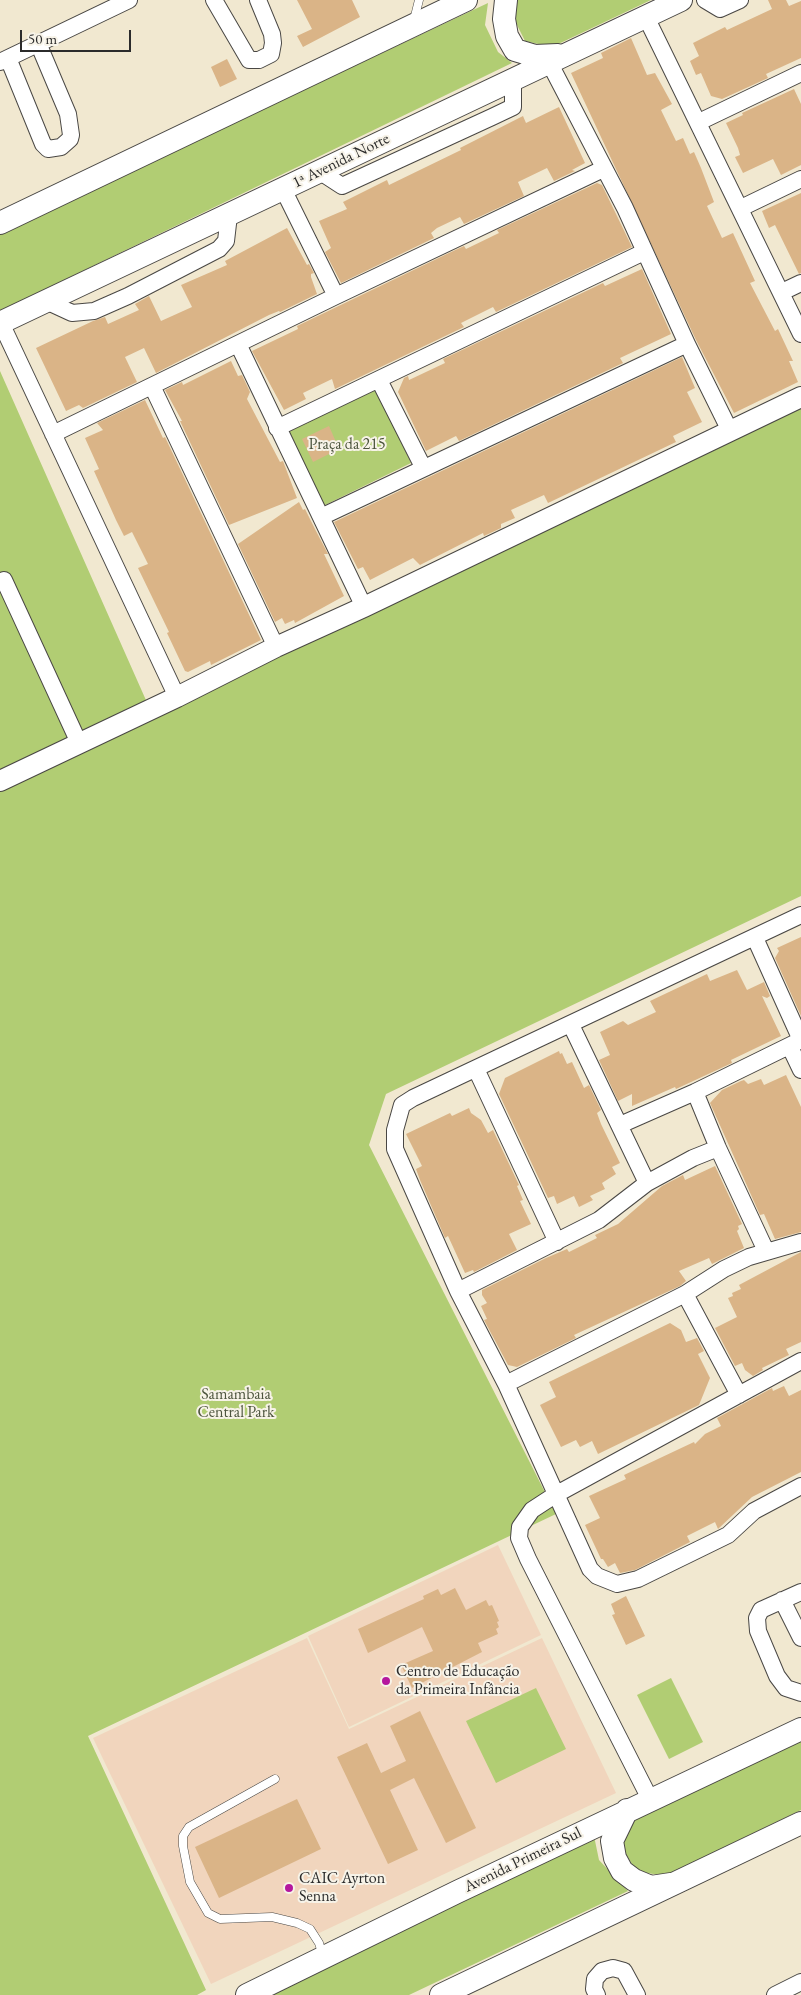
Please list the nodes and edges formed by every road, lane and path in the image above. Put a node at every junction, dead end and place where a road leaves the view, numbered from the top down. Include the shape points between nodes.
1 (129, 0) edge
2 (214, 0) edge
3 (258, 0) edge
4 (419, 0) edge
5 (506, 0) edge
6 (681, 0) edge
7 (706, 0) edge
8 (740, 0) edge
9 (462, 1) edge
10 (646, 17) junction
11 (414, 24) junction
12 (38, 43) junction
13 (570, 54) junction
14 (4, 60) edge
15 (549, 62) junction
16 (801, 74) edge
17 (699, 122) junction
18 (603, 168) junction
19 (801, 179) edge
20 (283, 189) junction
21 (741, 208) junction
22 (229, 215) junction
23 (0, 223) edge
24 (644, 252) junction
25 (801, 283) edge
26 (782, 292) junction
27 (336, 296) junction
28 (46, 301) junction
29 (0, 323) edge
30 (801, 334) edge
31 (238, 344) junction
32 (687, 344) junction
33 (379, 380) junction
34 (152, 386) junction
35 (801, 397) edge
36 (277, 428) junction
37 (730, 431) junction
38 (53, 434) junction
39 (423, 467) junction
40 (321, 517) junction
41 (4, 580) dead end
42 (364, 607) junction
43 (276, 646) junction
44 (177, 697) junction
45 (79, 742) junction
46 (0, 781) edge
47 (801, 915) edge
48 (755, 938) junction
49 (571, 1025) junction
50 (797, 1042) edge
51 (476, 1069) junction
52 (801, 1070) edge
53 (695, 1092) junction
54 (620, 1125) junction
55 (718, 1148) junction
56 (647, 1183) junction
57 (557, 1242) junction
58 (801, 1242) edge
59 (766, 1251) junction
60 (458, 1290) junction
61 (685, 1294) junction
62 (801, 1361) edge
63 (506, 1384) junction
64 (739, 1395) junction
65 (801, 1486) edge
66 (555, 1495) junction
67 (801, 1592) edge
68 (782, 1600) junction
69 (801, 1638) edge
70 (801, 1693) edge
71 (801, 1728) edge
72 (275, 1779) dead end
73 (650, 1799) junction
74 (627, 1810) junction
75 (801, 1824) edge
76 (678, 1883) junction
77 (324, 1958) junction
78 (801, 1982) edge
79 (247, 1995) edge
80 (441, 1995) edge
81 (597, 1995) edge
82 (637, 1995) edge
83 (775, 1995) edge

1 - 12 street
2 - 3 street via 249,60 259,60 271,54 273,43
4 - 11 lane
5 - 13 main road via 506,36 515,50 535,56
6 - 10 main road, 1ᵃ Avenida Norte
7 - 8 street via 720,9
9 - 11 main road
10 - 13 main road, 1ᵃ Avenida Norte
10 - 17 street
11 - 23 main road
12 - 14 street
12 - 14 street via 68,114 71,135 61,147 48,149 43,144
13 - 15 main road, 1ᵃ Avenida Norte
15 - 18 street
15 - 20 main road, 1ᵃ Avenida Norte
16 - 17 street
17 - 21 street
18 - 24 street
18 - 27 street
19 - 21 street
20 - 22 main road, 1ᵃ Avenida Norte
20 - 27 street
21 - 26 street
22 - 28 main road, 1ᵃ Avenida Norte
22 - 28 street via 226,241 219,249 128,296 94,311 72,313
24 - 32 street
24 - 33 street
25 - 26 street
26 - 30 street
27 - 31 street
28 - 29 main road, 1ᵃ Avenida Norte
29 - 38 street
31 - 34 street
31 - 36 street
32 - 37 street
32 - 39 street
33 - 36 street
33 - 39 street
34 - 38 street
34 - 43 street
35 - 37 street
36 - 40 street
37 - 42 street
38 - 44 street
39 - 40 street
40 - 42 street
41 - 45 street
42 - 43 street
43 - 44 street
44 - 45 street
45 - 46 street
47 - 48 street
48 - 49 street
48 - 50 street
49 - 51 street
49 - 54 street
50 - 52 street
50 - 53 street
51 - 57 street
51 - 60 street via 402,1105 395,1130 395,1149
53 - 54 street
53 - 55 street
54 - 56 street
55 - 56 street
55 - 59 street
56 - 57 street via 598,1220
57 - 60 street
58 - 59 street
59 - 61 street via 724,1269
60 - 63 street
61 - 63 street
61 - 64 street
62 - 64 street
63 - 66 street
64 - 66 street
65 - 66 street via 754,1511 728,1535 638,1579 617,1584 606,1581 590,1569
66 - 73 street via 532,1510 520,1527 519,1538
67 - 68 street
68 - 69 street
68 - 70 street via 761,1610 757,1618 758,1631 777,1676 786,1688
71 - 73 main road, Avenida Primeira Sul
72 - 77 lane via 189,1827 183,1836 183,1846 190,1882 208,1913 220,1919 272,1917 310,1929
73 - 74 main road, Avenida Primeira Sul
74 - 76 main road via 612,1841 615,1858 622,1871 651,1887
74 - 77 main road, Avenida Primeira Sul
75 - 76 main road
76 - 80 main road
77 - 79 main road, Avenida Primeira Sul
78 - 83 street
81 - 82 street via 595,1979 602,1971 613,1968 624,1971

